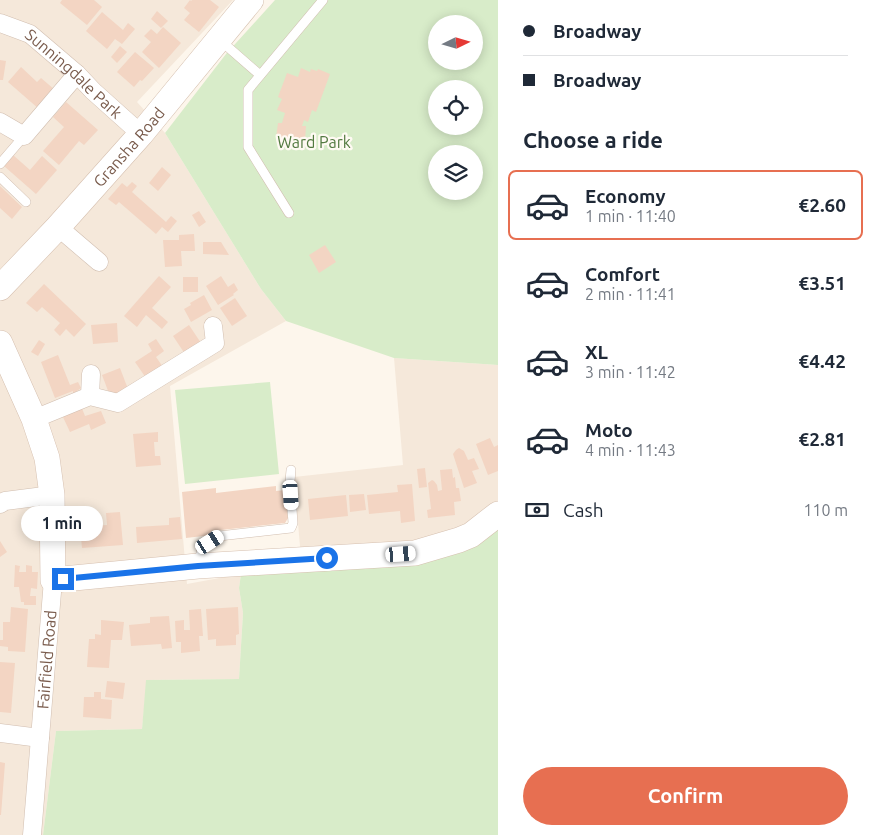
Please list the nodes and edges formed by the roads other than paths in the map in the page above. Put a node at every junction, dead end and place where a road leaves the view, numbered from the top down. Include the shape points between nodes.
1 (251, 0) edge
2 (323, 0) edge
3 (0, 23) edge
4 (219, 39) junction
5 (77, 74) junction
6 (260, 75) junction
7 (0, 122) edge
8 (141, 134) junction
9 (24, 136) junction
10 (0, 164) edge
11 (0, 177) edge
12 (26, 202) dead end
13 (289, 213) dead end
14 (58, 228) junction
15 (99, 262) dead end
16 (0, 288) edge
17 (213, 326) dead end
18 (0, 342) edge
19 (92, 374) dead end
20 (90, 396) junction
21 (34, 419) junction
22 (291, 470) dead end
23 (52, 495) junction
24 (0, 504) edge
25 (498, 514) edge
26 (198, 566) junction
27 (52, 580) junction
28 (0, 733) edge
29 (40, 738) junction
30 (32, 835) edge

1 - 4 street, Gransha Road
2 - 6 lane
3 - 5 street, Sunningdale Park via 30,34
4 - 6 lane
4 - 8 street, Gransha Road
5 - 8 street, Sunningdale Park
5 - 9 street
6 - 13 lane via 248,90 248,147
7 - 9 street
8 - 14 street, Gransha Road
9 - 10 lane
11 - 12 lane
14 - 15 street
14 - 16 street, Gransha Road
17 - 20 street via 215,343 118,403
18 - 21 street, Fairfield Road
19 - 20 street
20 - 21 street
21 - 23 street, Fairfield Road via 47,458
22 - 26 lane via 291,528 219,536 202,547
23 - 24 street via 5,500
23 - 27 street, Fairfield Road
25 - 26 street via 471,535 416,553
26 - 27 street
27 - 29 street, Fairfield Road
28 - 29 street
29 - 30 street, Fairfield Road

